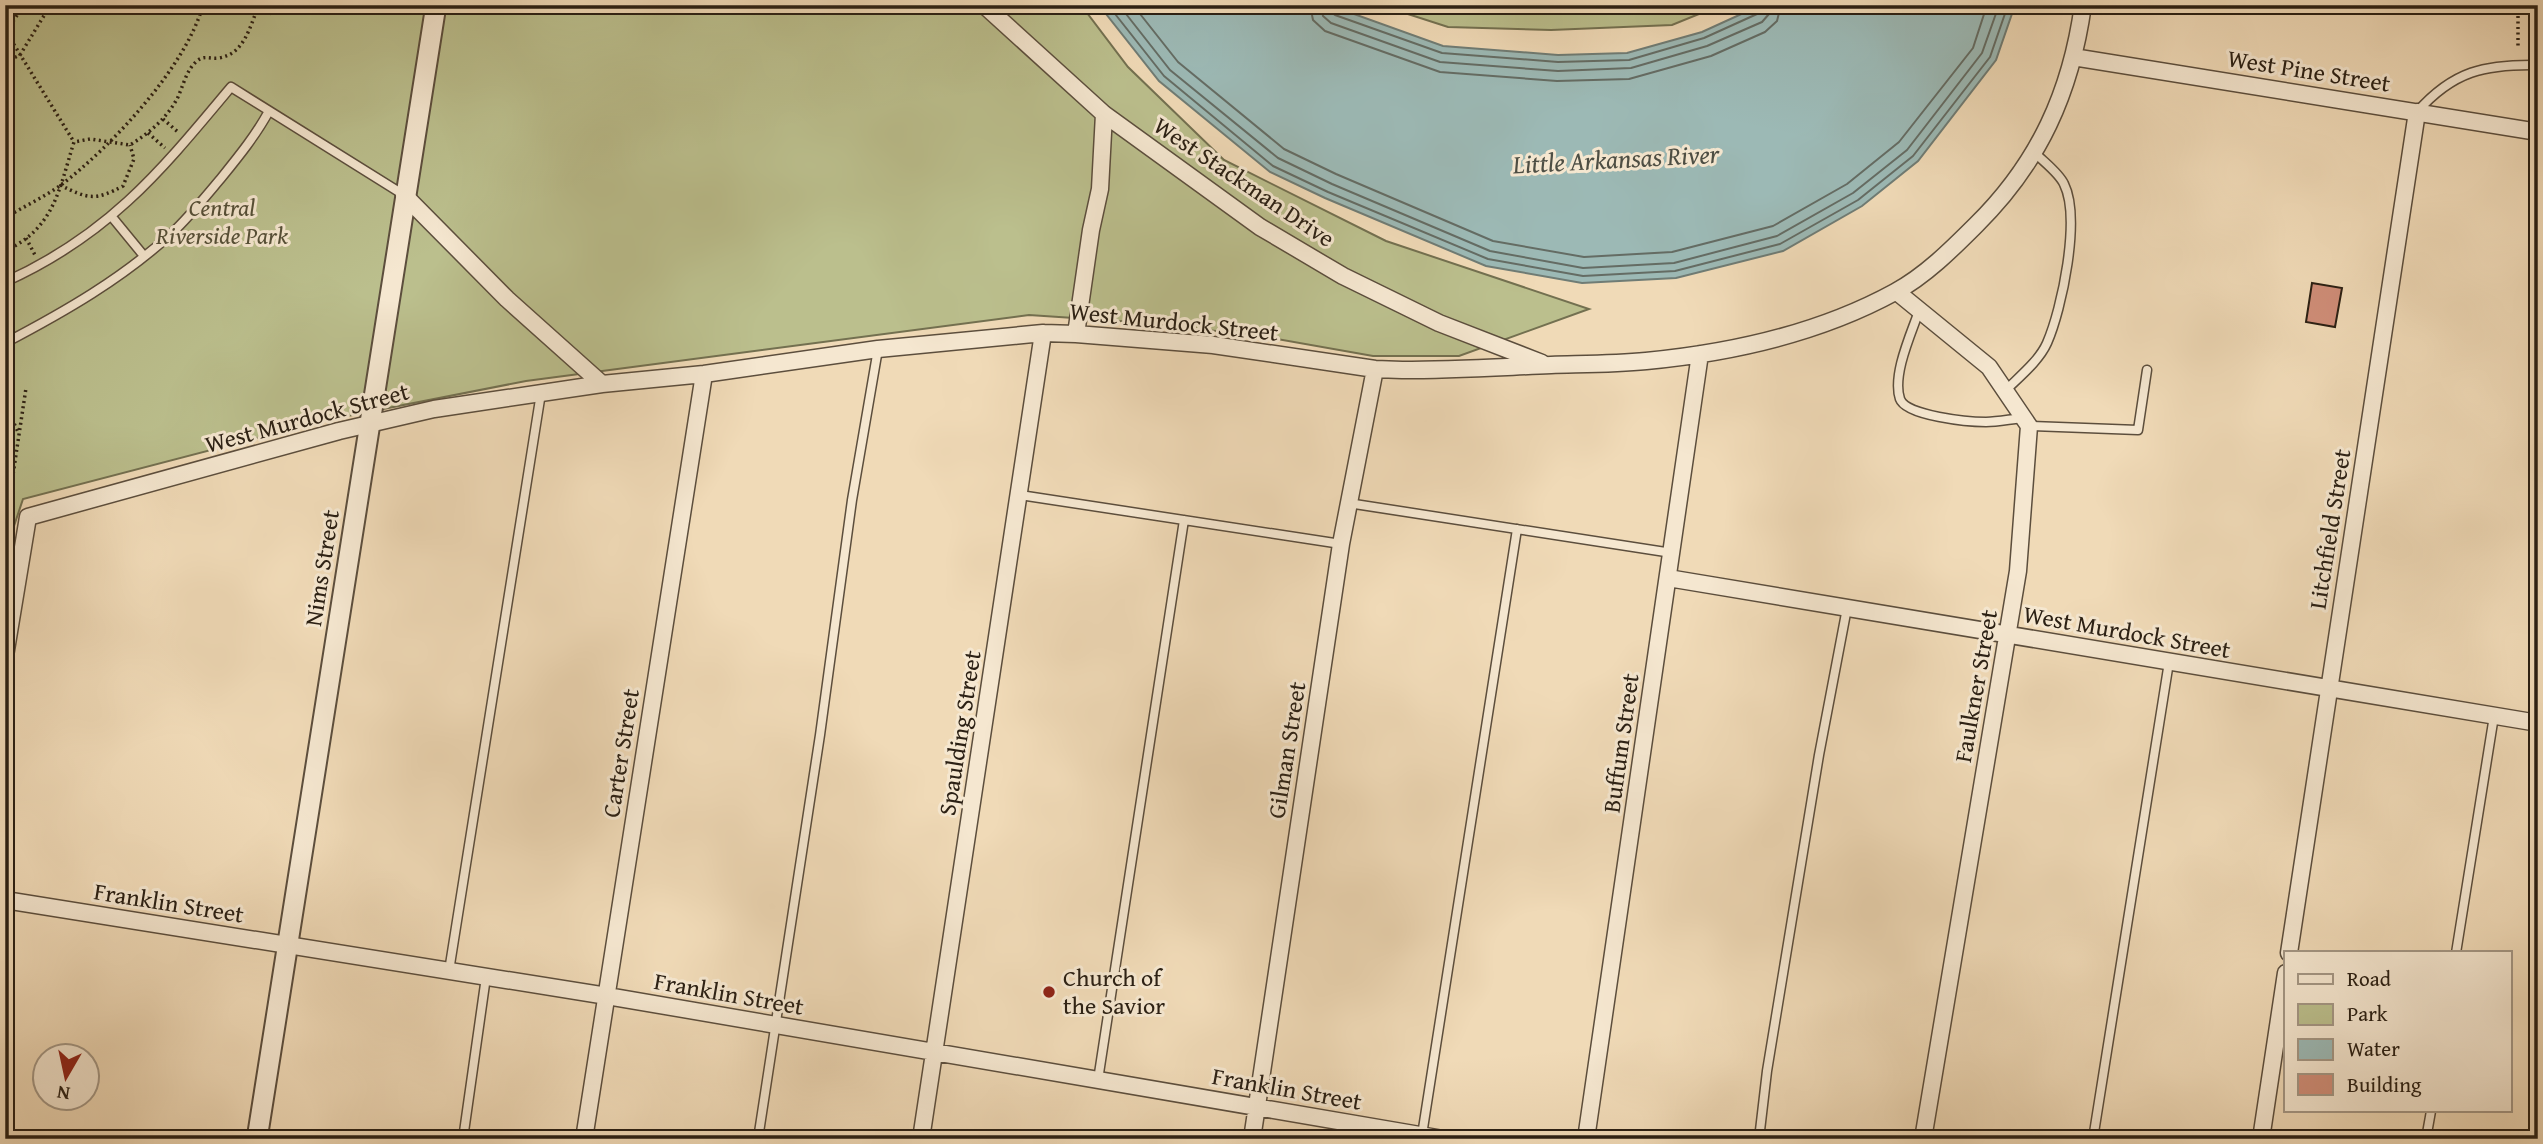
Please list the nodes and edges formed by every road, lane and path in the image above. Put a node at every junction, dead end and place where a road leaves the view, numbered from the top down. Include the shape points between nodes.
1 (22, 5) edge
2 (46, 5) edge
3 (202, 5) edge
4 (261, 5) edge
5 (281, 5) edge
6 (436, 5) edge
7 (619, 5) edge
8 (984, 5) edge
9 (2082, 5) edge
10 (2518, 5) edge
11 (635, 8) dead end
12 (5, 29) edge
13 (2518, 46) dead end
14 (20, 55) junction
15 (2073, 57) junction
16 (5, 62) edge
17 (2538, 65) edge
18 (269, 111) junction
19 (2417, 112) junction
20 (1104, 114) junction
21 (2538, 132) edge
22 (148, 133) junction
23 (111, 141) junction
24 (74, 142) junction
25 (130, 145) junction
26 (2035, 153) junction
27 (174, 156) junction
28 (60, 185) junction
29 (404, 195) junction
30 (112, 217) junction
31 (5, 218) edge
32 (5, 251) edge
33 (144, 256) junction
34 (5, 282) edge
35 (1897, 292) junction
36 (1919, 310) junction
37 (1043, 333) junction
38 (1076, 334) junction
39 (5, 343) edge
40 (878, 349) junction
41 (1700, 354) junction
42 (1548, 365) junction
43 (1375, 369) junction
44 (2147, 370) dead end
45 (704, 374) junction
46 (602, 384) junction
47 (26, 388) dead end
48 (2005, 391) junction
49 (541, 393) junction
50 (5, 404) edge
51 (2026, 422) junction
52 (370, 423) junction
53 (20, 436) junction
54 (1020, 495) junction
55 (1348, 503) junction
56 (1184, 520) junction
57 (5, 528) edge
58 (1517, 530) junction
59 (1341, 544) junction
60 (1671, 553) junction
61 (1668, 578) junction
62 (1847, 608) junction
63 (2008, 635) junction
64 (5, 656) edge
65 (2169, 662) junction
66 (2329, 688) junction
67 (2494, 716) junction
68 (2538, 723) edge
69 (5, 900) edge
70 (286, 945) junction
71 (2289, 951) edge
72 (2456, 951) edge
73 (449, 971) junction
74 (486, 977) junction
75 (2284, 985) edge
76 (607, 996) junction
77 (775, 1025) junction
78 (935, 1053) junction
79 (1098, 1080) junction
80 (1256, 1107) junction
81 (2431, 1112) edge
82 (1422, 1135) junction
83 (257, 1139) edge
84 (463, 1139) edge
85 (584, 1139) edge
86 (758, 1139) edge
87 (921, 1139) edge
88 (1252, 1139) edge
89 (1443, 1139) edge
90 (1586, 1139) edge
91 (1759, 1139) edge
92 (1923, 1139) edge
93 (2093, 1139) edge
94 (2261, 1139) edge
95 (2426, 1139) edge

1 - 12 path
2 - 14 path
3 - 23 path via 183,51
4 - 5 path via 269,14
4 - 22 path via 242,46 225,56 198,61 173,106
6 - 29 street, Nims Street
7 - 11 path
8 - 20 street, West Stackman Drive
9 - 15 street, West Murdock Street
10 - 13 path
12 - 14 path
14 - 16 path
14 - 24 path
15 - 19 street, West Pine Street
15 - 26 street, West Murdock Street via 2059,102
17 - 19 lane via 2482,69 2451,80
18 - 27 lane via 231,87
18 - 29 lane
18 - 33 lane via 256,134 189,216
19 - 21 street, West Pine Street
19 - 66 street, Litchfield Street
20 - 38 street via 1101,189
20 - 42 street, West Stackman Drive via 1260,227 1343,276 1439,323
22 - 25 path
22 - 27 path
23 - 24 path
23 - 25 path
23 - 28 path
24 - 28 path
25 - 28 path via 134,159 123,186 103,196 85,198
26 - 35 street, West Murdock Street via 1992,209
26 - 48 lane via 2064,184 2070,241 2047,345
27 - 30 lane
28 - 31 path
28 - 32 path via 52,210 32,234
29 - 46 street via 507,299
29 - 52 street, Nims Street
30 - 33 lane
30 - 34 lane via 48,261
33 - 39 lane via 79,303
35 - 36 street
35 - 41 street, West Murdock Street via 1832,321
36 - 48 street via 1989,368
36 - 51 lane via 1898,384 1900,401 1944,418
37 - 38 street, West Murdock Street
37 - 40 street, West Murdock Street
37 - 54 street, Spaulding Street
38 - 43 street, West Murdock Street via 1213,345
40 - 45 street, West Murdock Street
40 - 77 lane
41 - 42 street, West Murdock Street via 1644,362
41 - 60 street, Buffum Street
42 - 43 street, West Murdock Street
43 - 55 street, Gilman Street
44 - 51 lane via 2138,430
45 - 46 street, West Murdock Street
45 - 76 street, Carter Street
46 - 49 street, West Murdock Street
47 - 53 path
48 - 51 street
49 - 52 street, West Murdock Street
49 - 73 lane
50 - 53 path
51 - 63 street, Faulkner Street via 2018,571
52 - 64 street, West Murdock Street via 28,517
52 - 70 street, Nims Street
53 - 57 path
54 - 56 lane
54 - 78 street, Spaulding Street
55 - 58 lane
55 - 59 street, Gilman Street
56 - 59 lane
56 - 79 lane
58 - 60 lane
58 - 82 lane
59 - 80 street, Gilman Street
60 - 61 street, Buffum Street
61 - 62 street, West Murdock Street
61 - 90 street, Buffum Street
62 - 63 street, West Murdock Street
62 - 91 lane via 1819,755
63 - 65 street, West Murdock Street
63 - 92 street, Faulkner Street
65 - 66 street, West Murdock Street
65 - 93 lane
66 - 67 street, West Murdock Street
66 - 71 street, Litchfield Street
67 - 68 street, West Murdock Street
67 - 72 lane
69 - 70 street, Franklin Street
70 - 73 street, Franklin Street
70 - 83 street, Nims Street
73 - 74 street, Franklin Street
74 - 76 street, Franklin Street
74 - 84 lane
75 - 94 street
76 - 77 street, Franklin Street
76 - 85 street, Carter Street
77 - 78 street, Franklin Street
77 - 86 lane
78 - 79 street, Franklin Street
78 - 87 street, Spaulding Street
79 - 80 street, Franklin Street
80 - 82 street, Franklin Street
80 - 88 street, Gilman Street
81 - 95 lane
82 - 89 street, Franklin Street

